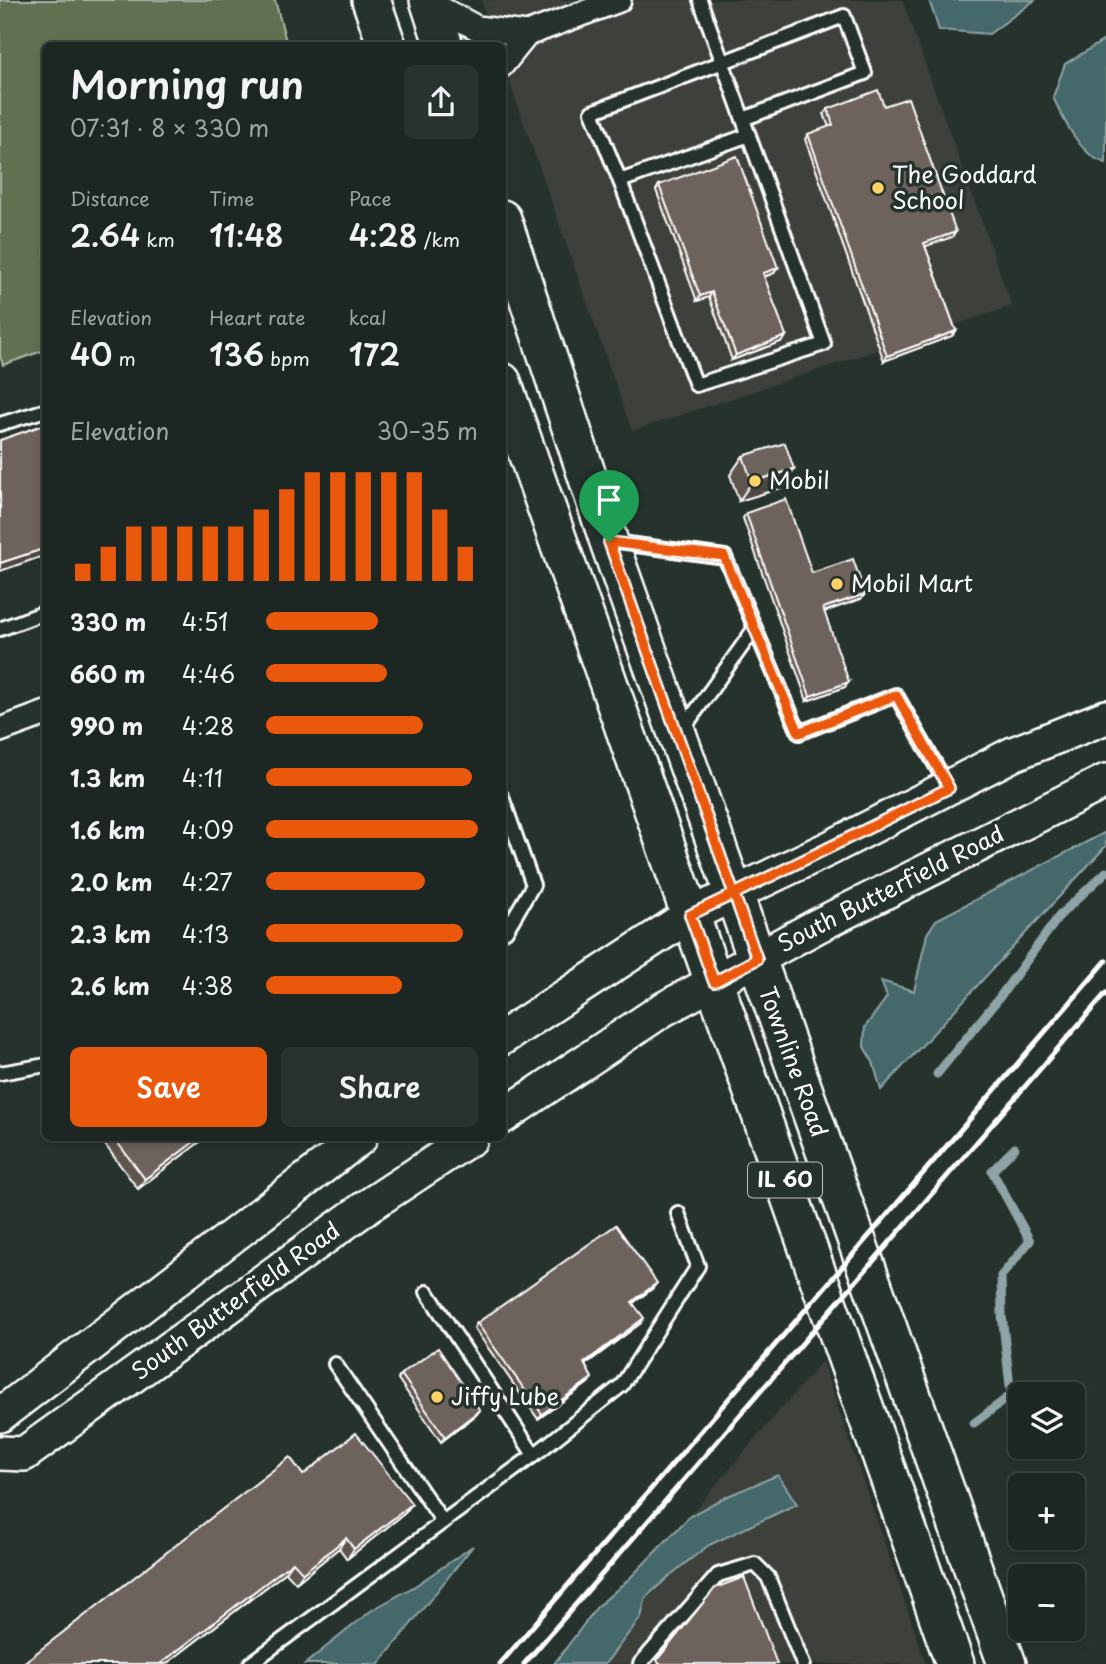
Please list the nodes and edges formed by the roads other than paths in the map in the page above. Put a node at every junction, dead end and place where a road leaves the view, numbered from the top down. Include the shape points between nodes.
1 (371, 0) edge
2 (619, 0) edge
3 (700, 0) edge
4 (430, 2) edge
5 (527, 34) junction
6 (386, 42) edge
7 (443, 42) edge
8 (506, 60) edge
9 (723, 63) junction
10 (743, 119) junction
11 (748, 135) junction
12 (620, 181) junction
13 (506, 231) edge
14 (506, 393) edge
15 (42, 411) edge
16 (0, 424) edge
17 (609, 542) junction
18 (42, 613) edge
19 (755, 628) junction
20 (0, 629) edge
21 (42, 714) edge
22 (1106, 717) edge
23 (0, 730) edge
24 (678, 735) junction
25 (1106, 781) edge
26 (949, 788) junction
27 (506, 808) edge
28 (734, 894) junction
29 (690, 915) junction
30 (506, 931) edge
31 (757, 959) junction
32 (714, 982) junction
33 (506, 1035) edge
34 (42, 1066) edge
35 (0, 1073) edge
36 (506, 1114) edge
37 (356, 1141) edge
38 (467, 1141) edge
39 (677, 1213) dead end
40 (427, 1292) dead end
41 (335, 1364) dead end
42 (0, 1415) edge
43 (0, 1452) edge
44 (534, 1455) junction
45 (443, 1522) junction
46 (250, 1664) edge
47 (639, 1664) edge
48 (803, 1664) edge
49 (956, 1664) edge
50 (1007, 1664) edge

1 - 6 main road
2 - 5 street
3 - 9 lane
4 - 5 street via 477,28
4 - 7 main road
5 - 8 street
9 - 10 lane
9 - 10 lane via 844,16 857,50 865,73
9 - 12 lane via 592,112
10 - 11 lane
11 - 12 lane
11 - 12 lane via 824,344 696,385
13 - 17 main road, Townline Road / IL 60
14 - 29 main road, Townline Road / IL 60
15 - 16 lane
17 - 19 lane via 724,556
17 - 24 main road, Townline Road / IL 60
18 - 20 lane
19 - 24 lane
19 - 26 lane via 799,733 896,695
21 - 23 street
22 - 26 main road via 1013,754
24 - 28 main road, Townline Road / IL 60
25 - 31 main road, South Butterfield Road
26 - 28 main road
27 - 30 lane via 533,885
28 - 29 main road
28 - 31 main road, Townline Road / IL 60
29 - 32 main road, Townline Road / IL 60
29 - 33 main road
31 - 32 main road, South Butterfield Road
31 - 50 main road, Townline Road / IL 60
32 - 36 main road, South Butterfield Road via 662,1010
32 - 49 main road, Townline Road / IL 60
34 - 35 lane
37 - 42 main road
38 - 43 main road, South Butterfield Road via 24,1454
39 - 44 lane via 698,1266 622,1385
40 - 44 lane
41 - 45 lane
44 - 45 lane
45 - 46 lane
47 - 48 lane via 718,1574 755,1564 768,1577

